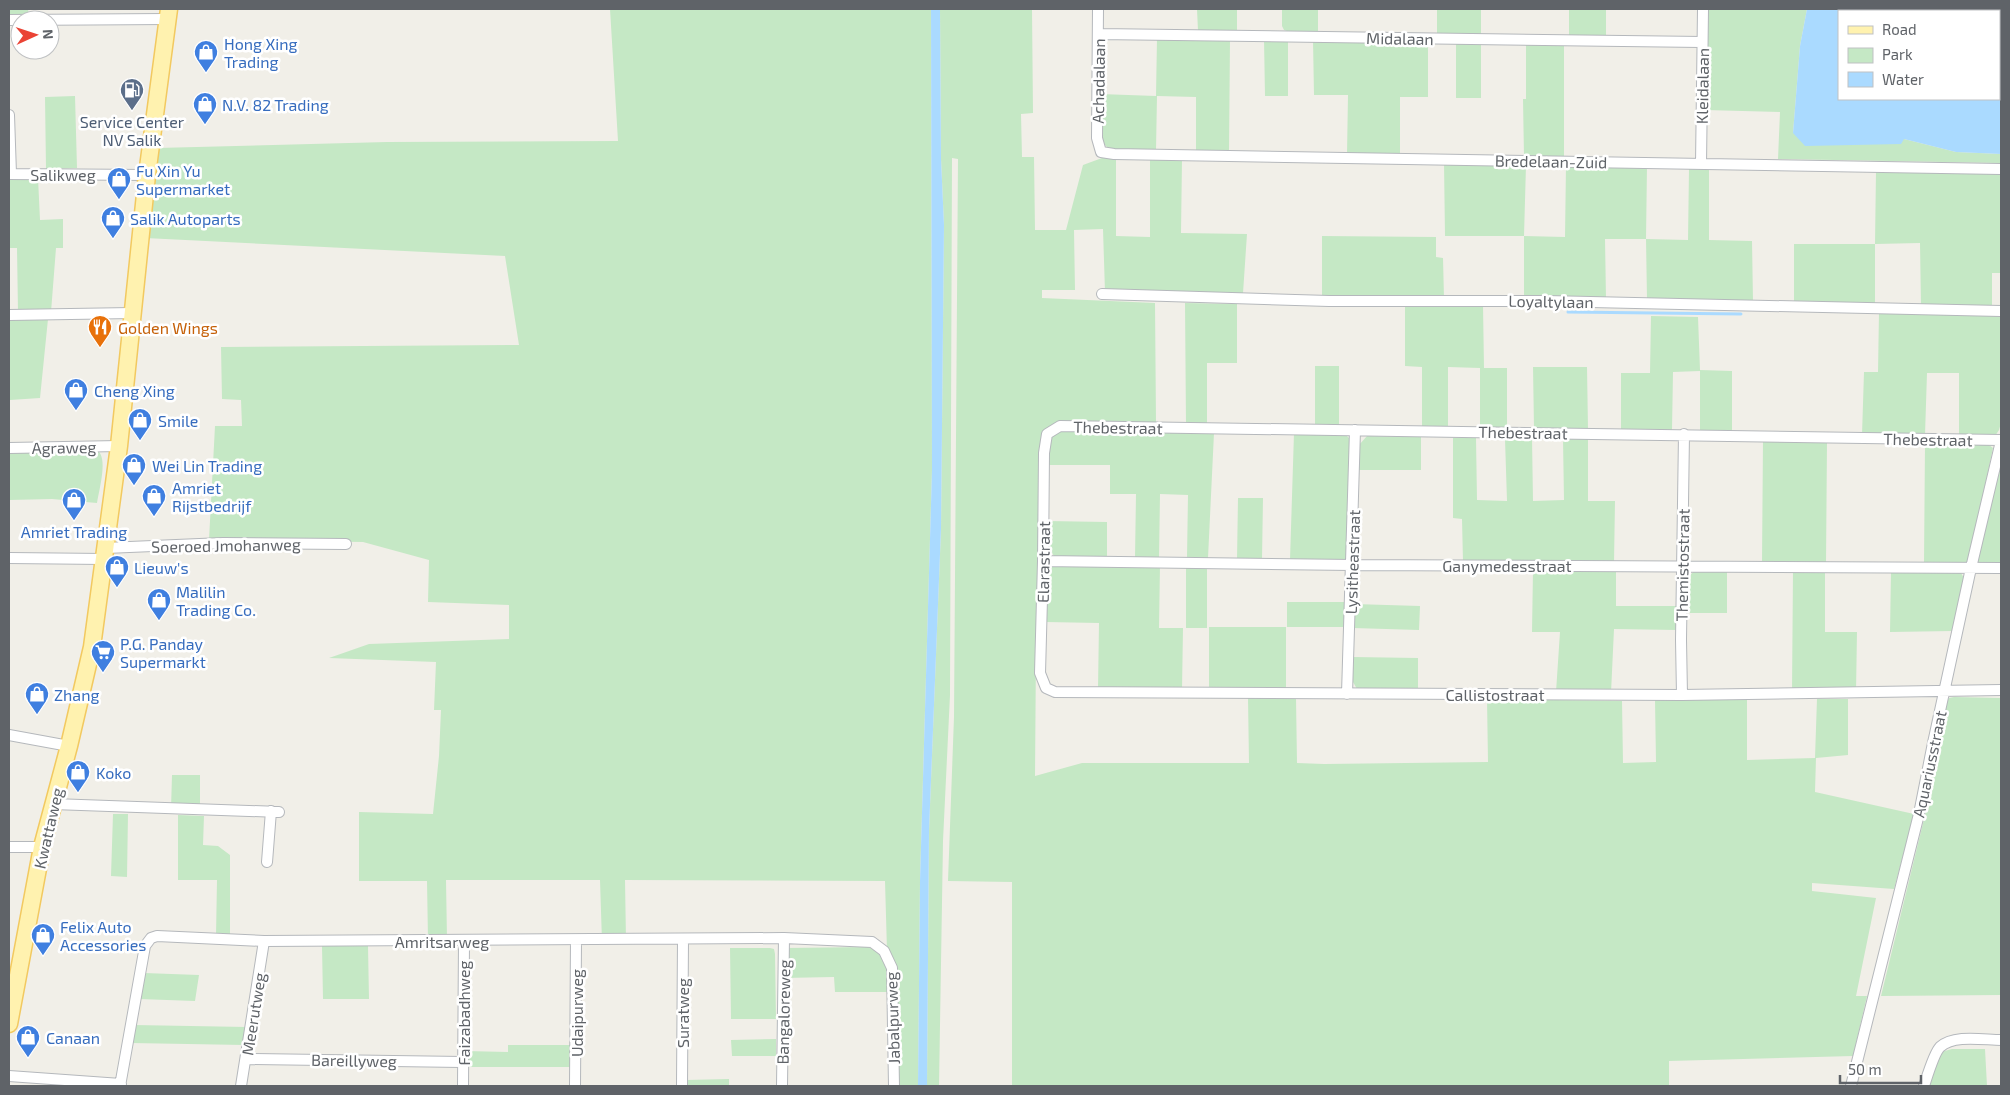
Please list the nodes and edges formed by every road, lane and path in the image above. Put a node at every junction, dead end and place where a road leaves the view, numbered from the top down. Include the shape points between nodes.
1 (1098, 9) edge
2 (1703, 9) edge
3 (168, 14) edge
4 (9, 20) edge
5 (1098, 34) junction
6 (1702, 42) junction
7 (9, 115) edge
8 (1101, 152) joint
9 (1701, 164) junction
10 (2001, 169) edge
11 (10, 174) edge
12 (147, 175) junction
13 (1102, 294) dead end
14 (2001, 311) edge
15 (132, 313) junction
16 (9, 315) edge
17 (1355, 430) junction
18 (1047, 434) joint
19 (1684, 434) junction
20 (2001, 440) edge
21 (119, 446) junction
22 (9, 448) edge
23 (346, 544) dead end
24 (105, 554) junction
25 (9, 558) edge
26 (1043, 561) junction
27 (1352, 565) junction
28 (1683, 566) junction
29 (1971, 568) junction
30 (2001, 568) edge
31 (1046, 688) joint
32 (2001, 690) edge
33 (1944, 692) junction
34 (1347, 694) junction
35 (1682, 695) junction
36 (9, 736) edge
37 (69, 746) junction
38 (53, 804) junction
39 (9, 847) edge
40 (42, 847) junction
41 (267, 862) dead end
42 (784, 938) junction
43 (683, 939) junction
44 (464, 940) junction
45 (576, 940) junction
46 (264, 941) junction
47 (884, 951) joint
48 (12, 997) edge
49 (9, 1024) edge
50 (2001, 1040) edge
51 (246, 1059) junction
52 (462, 1062) junction
53 (9, 1076) edge
54 (120, 1085) edge
55 (241, 1086) edge
56 (463, 1086) edge
57 (575, 1086) edge
58 (682, 1086) edge
59 (782, 1086) edge
60 (894, 1086) edge
61 (1851, 1086) edge
62 (1924, 1086) edge

1 - 5 street, Achadalaan
2 - 6 street, Kleidalaan
3 - 4 street
3 - 12 main road, Kwattaweg
5 - 6 street, Midalaan
5 - 8 street, Achadalaan via 1097,138
6 - 9 street, Kleidalaan
7 - 11 street
8 - 9 street, Bredelaan-Zuid
9 - 10 street, Bredelaan-Zuid
11 - 12 street, Salikweg
12 - 15 main road, Kwattaweg
13 - 14 street, Loyaltylaan via 1329,301 1555,301
15 - 16 street
15 - 21 main road, Kwattaweg
17 - 18 street, Thebestraat via 1060,426
17 - 19 street, Thebestraat
17 - 27 street, Lysitheastraat
18 - 26 street, Elarastraat
19 - 20 street, Thebestraat
19 - 28 street, Themistostraat
20 - 29 street, Aquariusstraat
21 - 22 street, Agraweg
21 - 24 main road, Kwattaweg
23 - 24 street, Soeroed Jmohanweg via 223,543
24 - 25 street, Soeroed Jmohanweg
24 - 37 main road, Kwattaweg via 92,647
26 - 27 street, Ganymedesstraat
26 - 31 street, Elarastraat via 1040,673
27 - 28 street, Ganymedesstraat
27 - 34 street, Lysitheastraat
28 - 29 street, Ganymedesstraat
28 - 35 street, Themistostraat
29 - 30 street, Ganymedesstraat
29 - 33 street, Aquariusstraat
31 - 34 street, Callistostraat via 1055,692
32 - 33 street, Callistostraat
33 - 35 street, Callistostraat
33 - 61 street, Aquariusstraat via 1919,814
34 - 35 street, Callistostraat
36 - 37 street
37 - 38 main road, Kwattaweg
38 - 40 main road, Kwattaweg
38 - 41 street via 275,812
39 - 40 street
40 - 48 main road, Kwattaweg
42 - 43 street, Amritsarweg
42 - 47 street, Amritsarweg via 872,942
42 - 59 street, Bangaloreweg
43 - 45 street, Amritsarweg
43 - 58 street, Suratweg
44 - 45 street, Amritsarweg
44 - 46 street, Amritsarweg
44 - 52 street, Faizabadhweg
45 - 57 street, Udaipurweg
46 - 51 street, Meerutweg
46 - 54 street, Amritsarweg via 151,938 145,946
47 - 60 street, Jabalpurweg via 892,968
48 - 49 main road, Kwattaweg
50 - 62 street via 1948,1042 1939,1048
51 - 52 street, Bareillyweg
51 - 55 street, Meerutweg
52 - 56 street, Faizabadhweg
53 - 54 street

